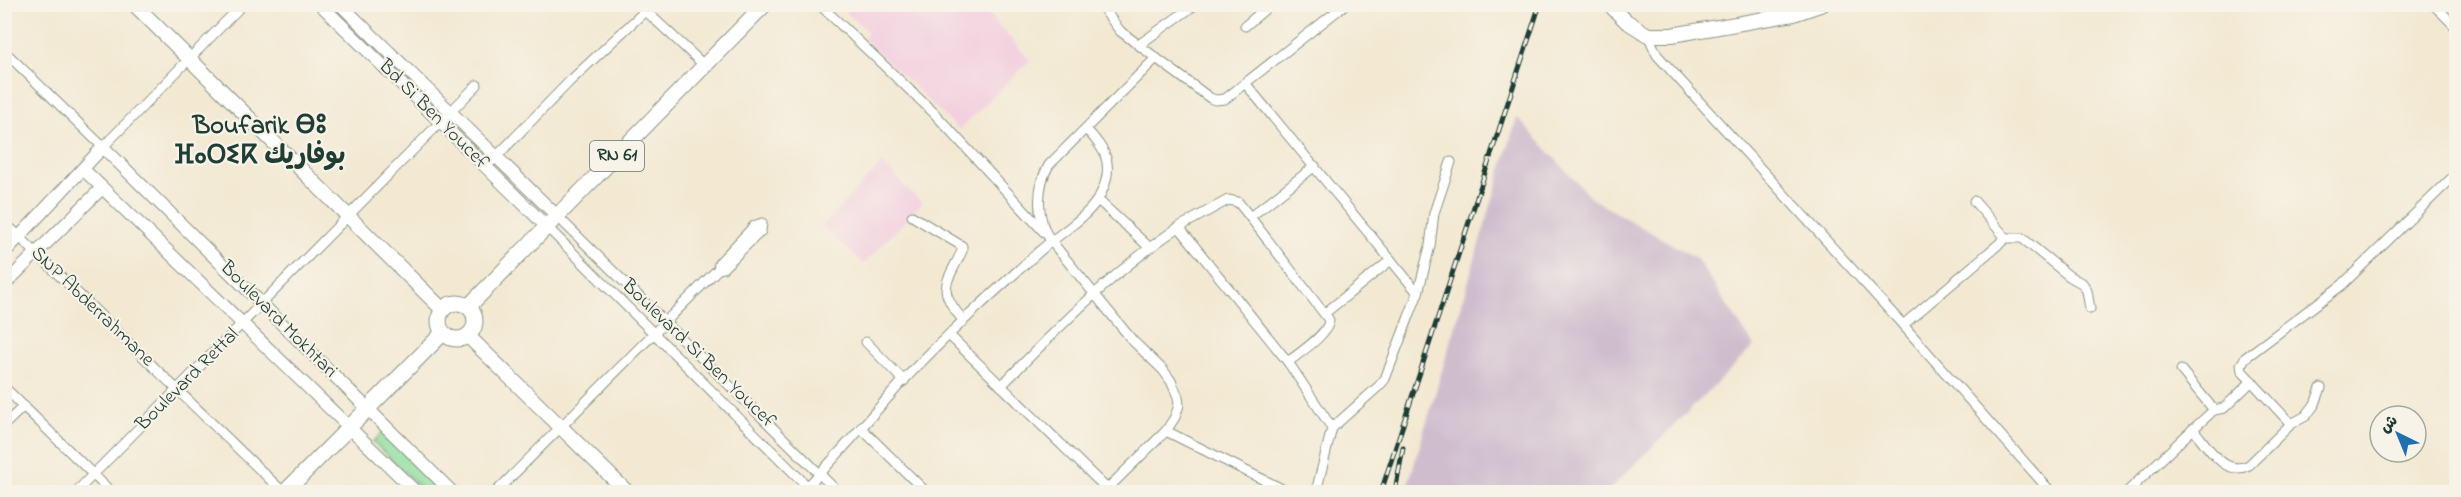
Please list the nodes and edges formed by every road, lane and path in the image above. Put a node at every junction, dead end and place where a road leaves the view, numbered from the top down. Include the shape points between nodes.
1 (134, 4) edge
2 (243, 4) edge
3 (320, 4) edge
4 (765, 4) edge
5 (819, 4) edge
6 (1196, 4) edge
7 (1271, 4) edge
8 (1346, 4) edge
9 (1609, 4) edge
10 (1823, 4) edge
11 (2433, 4) edge
12 (1104, 6) edge
13 (344, 8) edge
14 (337, 21) junction
15 (1245, 26) dead end
16 (2457, 27) edge
17 (1648, 35) junction
18 (1140, 44) junction
19 (4, 51) edge
20 (188, 58) junction
21 (1156, 58) junction
22 (705, 66) junction
23 (1245, 83) junction
24 (477, 85) dead end
25 (446, 118) junction
26 (1086, 129) junction
27 (103, 147) junction
28 (496, 157) junction
29 (1451, 162) dead end
30 (1315, 166) junction
31 (486, 167) junction
32 (83, 169) junction
33 (2457, 174) edge
34 (102, 188) junction
35 (1098, 200) junction
36 (1974, 201) dead end
37 (349, 216) junction
38 (912, 216) dead end
39 (1250, 217) junction
40 (552, 221) junction
41 (4, 222) edge
42 (1179, 227) junction
43 (19, 237) junction
44 (1048, 237) junction
45 (2006, 238) junction
46 (1149, 247) junction
47 (4, 253) edge
48 (36, 253) junction
49 (1391, 260) junction
50 (717, 269) junction
51 (4, 285) edge
52 (1094, 292) junction
53 (1418, 294) junction
54 (263, 305) junction
55 (468, 307) junction
56 (2090, 309) dead end
57 (443, 310) junction
58 (1325, 313) junction
59 (963, 320) junction
60 (664, 322) junction
61 (244, 324) junction
62 (1903, 325) junction
63 (443, 333) junction
64 (653, 333) junction
65 (949, 335) junction
66 (468, 336) junction
67 (866, 342) dead end
68 (1288, 362) junction
69 (2181, 370) dead end
70 (904, 381) junction
71 (2252, 381) junction
72 (1001, 386) junction
73 (4, 387) edge
74 (2321, 388) dead end
75 (178, 390) junction
76 (24, 406) junction
77 (368, 408) junction
78 (2214, 410) junction
79 (2290, 424) junction
80 (4, 425) edge
81 (349, 427) junction
82 (561, 427) junction
83 (861, 428) junction
84 (1168, 428) junction
85 (1332, 428) junction
86 (2193, 429) junction
87 (820, 474) junction
88 (93, 475) junction
89 (808, 491) edge
90 (1106, 491) edge
91 (76, 492) edge
92 (111, 492) edge
93 (284, 492) edge
94 (416, 492) edge
95 (452, 492) edge
96 (496, 492) edge
97 (627, 492) edge
98 (838, 492) edge
99 (926, 492) edge
100 (1288, 492) edge
101 (1316, 492) edge
102 (2051, 492) edge
103 (2127, 492) edge

1 - 20 main road
2 - 20 street
3 - 14 street, Bd Si Ben Youcef
4 - 22 main road, RN 61
5 - 44 street via 934,113
6 - 18 street
7 - 15 street
8 - 23 street
9 - 17 main road
10 - 17 main road via 1783,16 1672,35
11 - 16 street
12 - 18 street via 1120,31
13 - 14 street
13 - 25 street, Bd Si Ben Youcef
14 - 25 street, Bd Si Ben Youcef
17 - 62 street via 1657,55
18 - 21 street
19 - 27 street
20 - 27 street
20 - 37 main road
21 - 23 street via 1215,100 1225,99
21 - 26 street
22 - 28 street via 644,12
22 - 40 main road, RN 61
23 - 30 street
24 - 25 street, Boulevard Rettal
25 - 28 street, Bd Si Ben Youcef
25 - 31 street, Bd Si Ben Youcef
25 - 37 street, Boulevard Rettal
26 - 35 street via 1107,156 1104,187
26 - 44 street via 1043,174 1039,195
27 - 32 street
27 - 54 street, Boulevard Mokhtari
28 - 31 street
28 - 40 street, Bd Si Ben Youcef
29 - 53 street via 1434,213
30 - 39 street
30 - 49 street
31 - 40 street, Bd Si Ben Youcef
32 - 34 street, Boulevard Mokhtari
32 - 43 street
33 - 71 street via 2334,292 2245,358 2242,371
34 - 48 street
34 - 61 street, Boulevard Mokhtari
35 - 44 street via 1084,215
35 - 46 street
36 - 45 street
37 - 54 street, Boulevard Rettal
37 - 57 main road
38 - 59 street via 962,246 945,285 948,300
39 - 42 street via 1238,202 1228,200
39 - 58 street
40 - 55 main road, RN 61
40 - 60 street, Boulevard Si Ben Youcef
40 - 64 street, Boulevard Si Ben Youcef
41 - 43 street, SNP Abderrahmane
42 - 46 street
42 - 68 street
43 - 47 street
43 - 48 street, SNP Abderrahmane
44 - 52 street
44 - 59 street
45 - 56 street via 2022,238 2084,284
45 - 62 street
46 - 52 street
48 - 51 street
48 - 75 street, SNP Abderrahmane
49 - 53 street
49 - 58 street
50 - 50 street via 723,268 761,231 762,224 754,226
50 - 60 street
52 - 72 street
52 - 84 street via 1171,381 1179,405
53 - 85 street via 1385,379
54 - 61 street, Boulevard Rettal
54 - 77 street, Boulevard Mokhtari
55 - 57 main road via 458,303
55 - 66 main road via 475,325
57 - 63 main road via 439,321
58 - 68 street via 1330,324 1325,331
59 - 65 street
60 - 64 street
60 - 87 street, Boulevard Si Ben Youcef
61 - 75 street, Boulevard Rettal
61 - 81 street, Boulevard Mokhtari
62 - 102 street
63 - 66 main road via 457,339
63 - 77 main road
64 - 82 street
64 - 89 street, Boulevard Si Ben Youcef
65 - 70 street
65 - 72 street
66 - 82 main road
67 - 70 street
68 - 85 street
69 - 78 street
70 - 83 street
71 - 78 street via 2224,408
71 - 79 street
72 - 90 street
73 - 76 street
74 - 79 street via 2311,411
75 - 88 street, Boulevard Rettal
75 - 93 street, SNP Abderrahmane
76 - 80 street
76 - 88 street
77 - 81 main road
77 - 95 street, Boulevard Mokhtari
78 - 86 street
79 - 86 street via 2241,469 2224,464
81 - 93 main road
81 - 94 street, Boulevard Mokhtari
82 - 96 street
82 - 97 main road
83 - 87 street
83 - 99 street
84 - 90 street
84 - 100 street
85 - 101 street
86 - 103 street
87 - 89 street
87 - 98 street, Boulevard Si Ben Youcef
88 - 91 street, Boulevard Rettal
88 - 92 street

